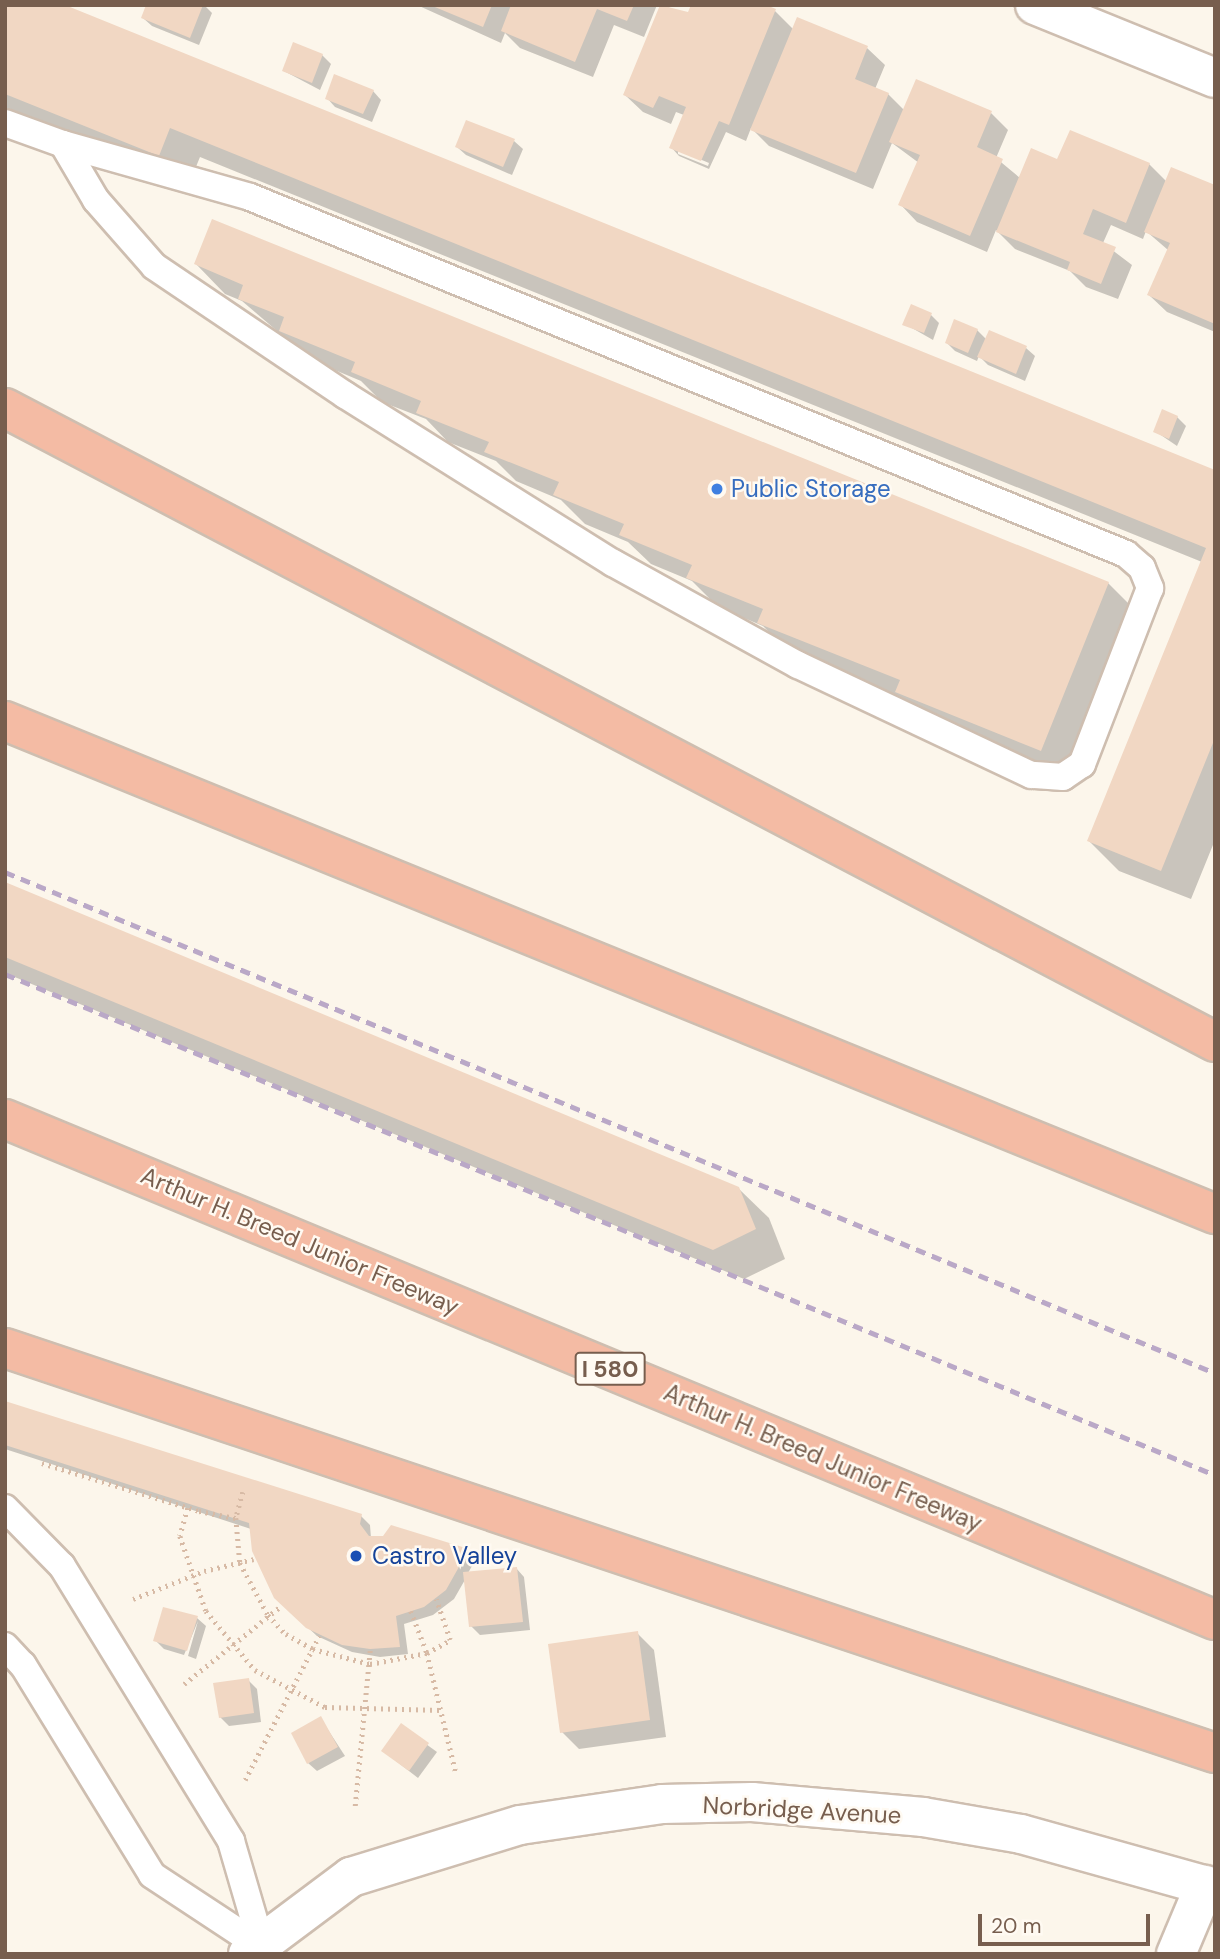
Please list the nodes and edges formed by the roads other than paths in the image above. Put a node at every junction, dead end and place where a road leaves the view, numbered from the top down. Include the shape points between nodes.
1 (1035, 5) edge
2 (1215, 78) edge
3 (5, 122) edge
4 (63, 144) junction
5 (5, 408) edge
6 (5, 721) edge
7 (1215, 1042) edge
8 (5, 1119) edge
9 (1215, 1214) edge
10 (5, 1348) edge
11 (5, 1508) edge
12 (1215, 1620) edge
13 (5, 1646) edge
14 (1215, 1753) edge
15 (1210, 1886) edge
16 (257, 1951) edge
17 (1176, 1954) edge

1 - 2 street
3 - 4 lane
4 - 4 lane via 250,197 1126,554 1142,568 1150,588 1082,764 1063,777 1031,775 797,664 613,564 345,395 154,266 96,200
5 - 7 highway
6 - 9 highway
8 - 12 highway, Arthur H. Breed Junior Freeway / I 580
10 - 14 highway
11 - 16 lane via 62,1566 231,1841
13 - 16 lane via 23,1665 152,1875
15 - 16 street, Norbridge Avenue via 1045,1840 923,1817 752,1802 662,1804 520,1825 351,1877
15 - 17 street

